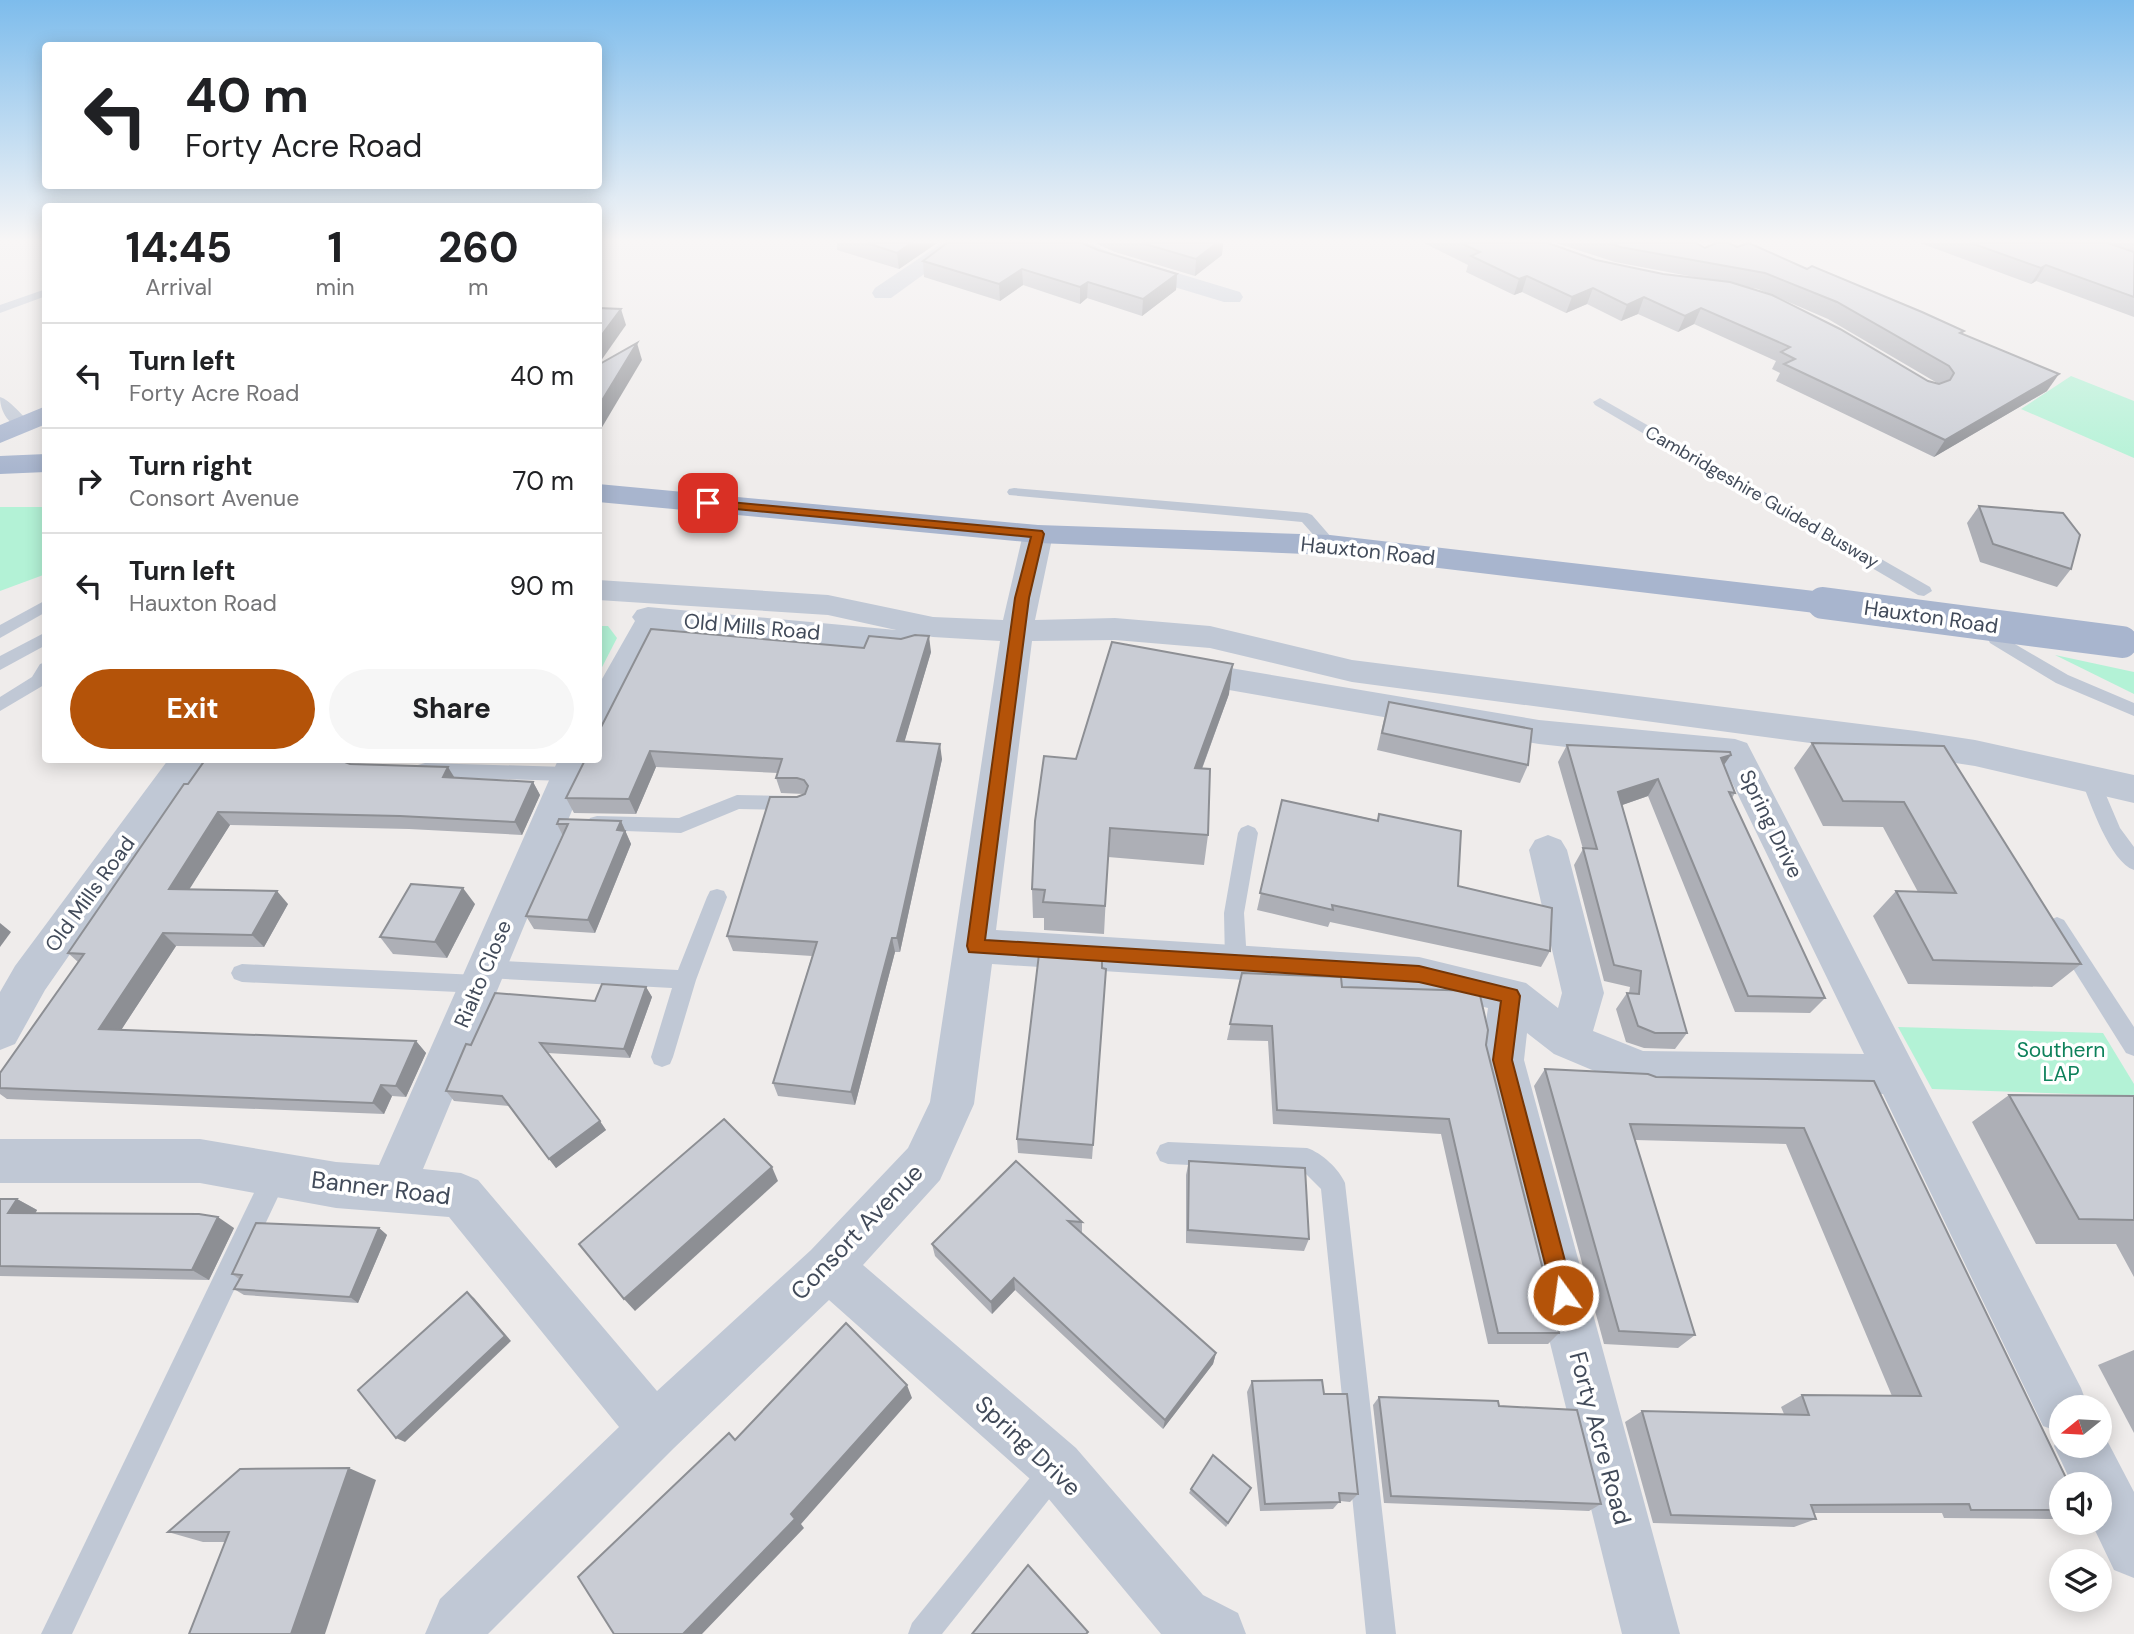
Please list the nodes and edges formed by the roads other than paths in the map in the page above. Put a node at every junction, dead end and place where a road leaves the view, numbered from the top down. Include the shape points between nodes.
1 (0, 401) edge
2 (1601, 402) dead end
3 (23, 424) edge
4 (42, 463) edge
5 (0, 465) edge
6 (0, 489) edge
7 (42, 489) edge
8 (1014, 492) dead end
9 (602, 493) edge
10 (1038, 534) junction
11 (1330, 545) junction
12 (602, 590) edge
13 (1924, 591) dead end
14 (42, 607) edge
15 (602, 613) edge
16 (652, 618) junction
17 (1018, 631) junction
18 (0, 632) edge
19 (42, 639) edge
20 (1996, 639) dead end
21 (905, 641) edge
22 (2128, 643) edge
23 (0, 664) edge
24 (1169, 668) edge
25 (42, 674) edge
26 (0, 705) edge
27 (602, 710) edge
28 (2134, 710) edge
29 (185, 763) edge
30 (572, 767) edge
31 (401, 769) edge
32 (2090, 779) junction
33 (2134, 789) edge
34 (800, 803) edge
35 (547, 822) junction
36 (1248, 833) dead end
37 (1548, 850) dead end
38 (2134, 862) edge
39 (717, 897) dead end
40 (2046, 908) edge
41 (975, 946) junction
42 (1236, 962) junction
43 (242, 973) dead end
44 (482, 977) junction
45 (685, 980) junction
46 (1511, 996) junction
47 (0, 1031) edge
48 (1569, 1041) junction
49 (2134, 1046) edge
50 (662, 1057) dead end
51 (1895, 1074) junction
52 (1168, 1153) dead end
53 (0, 1161) edge
54 (276, 1174) junction
55 (392, 1188) junction
56 (828, 1267) junction
57 (2056, 1395) edge
58 (655, 1429) junction
59 (2087, 1458) edge
60 (1056, 1467) junction
61 (2134, 1550) edge
62 (1192, 1628) edge
63 (56, 1634) edge
64 (454, 1634) edge
65 (923, 1634) edge
66 (1381, 1634) edge
67 (1651, 1634) edge

1 - 3 lane
2 - 13 lane, Cambridgeshire Guided Busway
4 - 5 main road
6 - 7 main road
8 - 11 lane via 1307,518
9 - 10 main road, Hauxton Road
10 - 11 main road, Hauxton Road
10 - 17 street, Consort Avenue
11 - 22 main road, Hauxton Road, bridge
12 - 17 street via 828,605 933,627
14 - 18 lane
15 - 16 street, Old Mills Road
16 - 21 street, Old Mills Road
16 - 27 street
17 - 32 street via 1115,629 1210,637 1352,671 1853,735 1975,753
17 - 41 street, Consort Avenue
19 - 23 lane
20 - 28 lane via 2062,679
24 - 51 street, Spring Drive via 1539,732 1735,752
25 - 26 lane
29 - 47 street, Old Mills Road via 30,978
30 - 31 lane
30 - 35 street, Rialto Close
32 - 33 street
32 - 38 lane via 2112,831
34 - 35 lane via 737,802 681,826
35 - 44 street, Rialto Close
36 - 42 lane via 1234,913
37 - 48 street via 1583,993
39 - 45 lane
40 - 49 lane
41 - 42 street
41 - 56 street, Consort Avenue via 953,1104 924,1164
42 - 46 street via 1419,974
43 - 44 lane
44 - 45 lane
44 - 55 street, Rialto Close
45 - 50 lane
46 - 48 street
46 - 67 street, Forty Acre Road via 1502,1060
48 - 51 street via 1642,1071
51 - 57 street, Spring Drive
52 - 66 lane via 1307,1159 1333,1183
53 - 54 street, Banner Road via 200,1161
54 - 55 street, Banner Road via 336,1185
54 - 63 lane
55 - 58 street, Banner Road via 461,1196
56 - 58 street, Consort Avenue
56 - 60 street, Spring Drive
58 - 64 street, Consort Avenue via 461,1620
59 - 61 street
60 - 62 street, Spring Drive
60 - 65 lane

